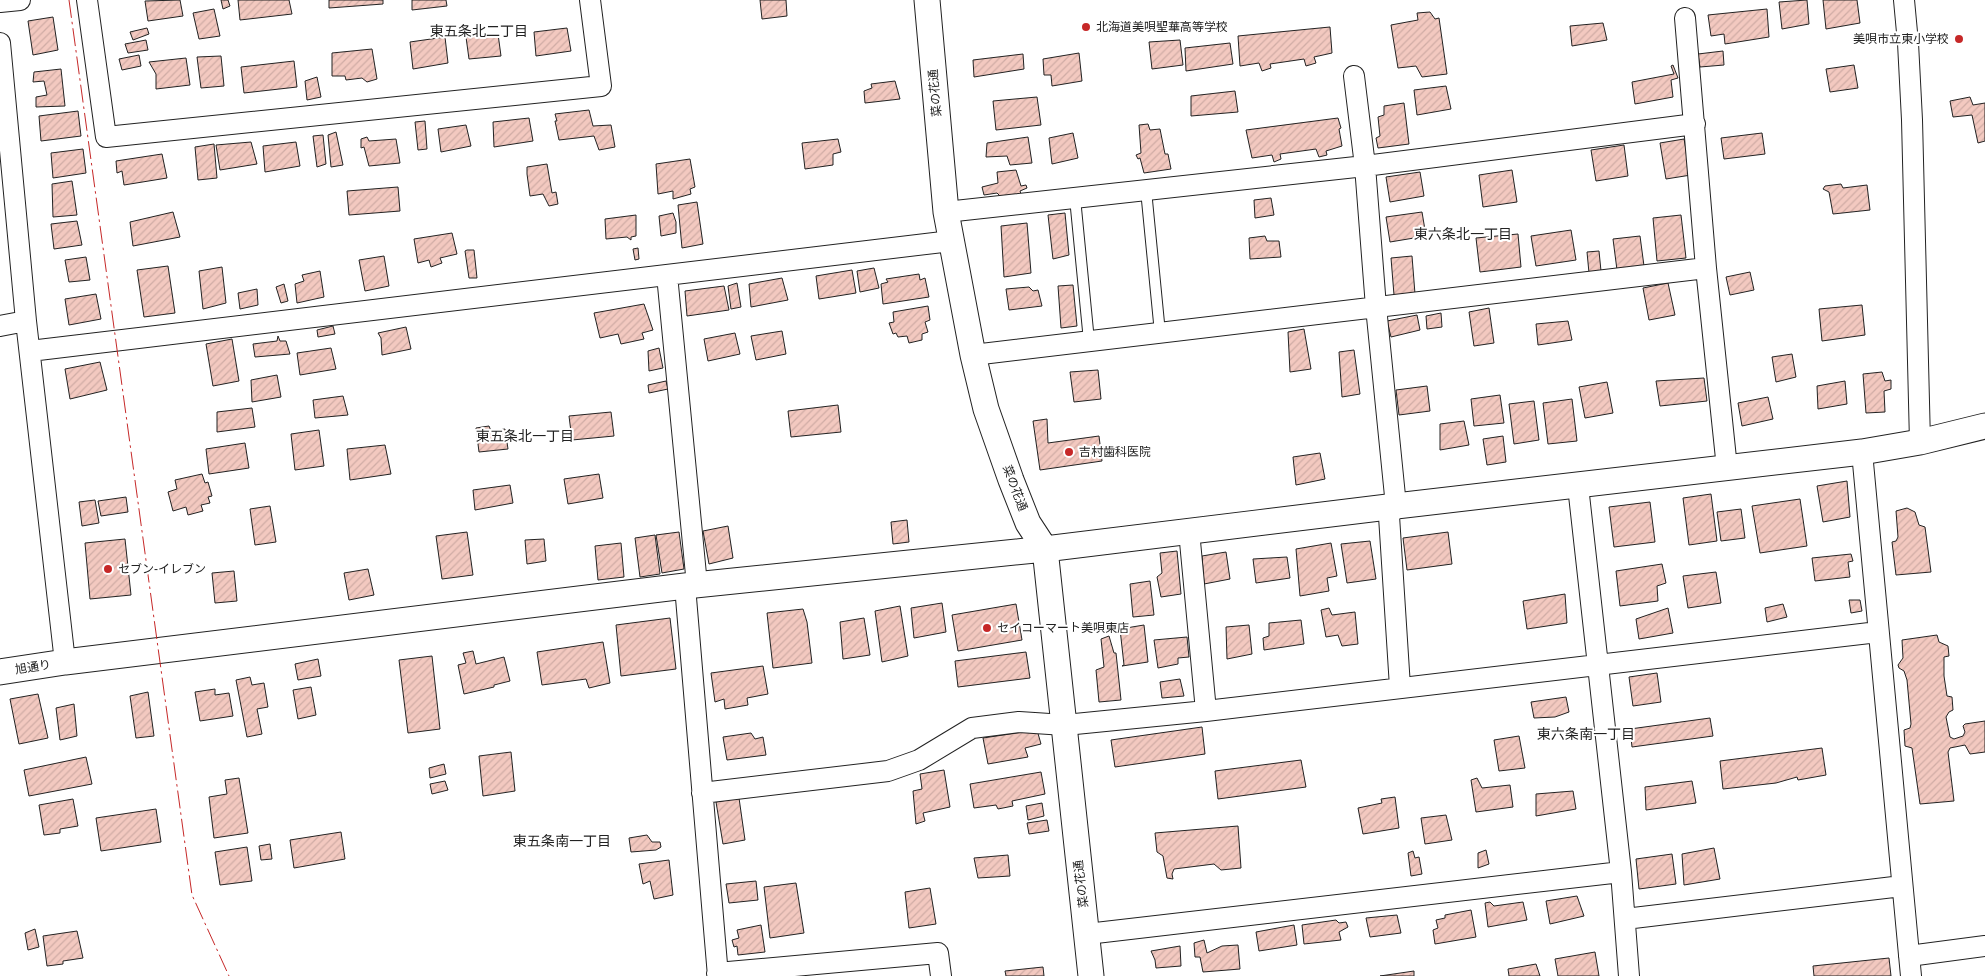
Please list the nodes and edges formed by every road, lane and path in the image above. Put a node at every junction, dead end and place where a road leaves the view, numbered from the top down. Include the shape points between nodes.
1 (20, 0) edge
2 (87, 0) edge
3 (590, 0) edge
4 (927, 0) edge
5 (1904, 0) edge
6 (0, 2) edge
7 (1685, 18) dead end
8 (0, 43) edge
9 (1354, 76) dead end
10 (1694, 124) junction
11 (1366, 166) junction
12 (1146, 190) junction
13 (1076, 198) junction
14 (946, 212) junction
15 (951, 241) junction
16 (1706, 268) junction
17 (667, 275) junction
18 (1376, 307) junction
19 (26, 322) junction
20 (0, 326) edge
21 (1160, 333) junction
22 (1089, 341) junction
23 (30, 350) junction
24 (973, 355) junction
25 (1985, 426) edge
26 (1920, 442) junction
27 (1862, 452) junction
28 (1727, 468) junction
29 (1578, 486) junction
30 (1396, 506) junction
31 (1188, 531) junction
32 (1045, 549) junction
33 (691, 586) junction
34 (1878, 632) junction
35 (65, 662) junction
36 (1598, 664) junction
37 (0, 672) edge
38 (1400, 687) junction
39 (1206, 712) junction
40 (1065, 725) junction
41 (702, 793) junction
42 (1621, 872) junction
43 (1902, 886) junction
44 (1625, 919) junction
45 (1087, 934) junction
46 (1985, 946) edge
47 (1910, 966) edge
48 (718, 974) edge
49 (941, 976) edge
50 (1091, 976) edge
51 (1629, 976) edge

1 - 6 street
2 - 3 street via 106,137 601,86
4 - 14 street, 菜の花通
5 - 26 street via 1912,120
7 - 10 street
8 - 19 street
9 - 11 street
10 - 11 street
10 - 16 street
11 - 12 street
11 - 18 street
12 - 13 street
12 - 21 lane
13 - 14 street
13 - 22 lane
14 - 15 street, 菜の花通
15 - 17 street
15 - 24 street, 菜の花通
16 - 18 street
16 - 28 street
17 - 23 street
17 - 33 street
18 - 21 street
18 - 30 street
19 - 20 street
19 - 23 street
21 - 22 street
22 - 24 street
23 - 35 street
24 - 32 street, 菜の花通 via 986,409 1011,480 1028,523
25 - 26 street, 旭通り
26 - 27 street, 旭通り
27 - 28 street, 旭通り
27 - 34 street
28 - 29 street, 旭通り
29 - 30 street, 旭通り
29 - 36 street
30 - 31 street, 旭通り
30 - 38 street via 1389,516
31 - 32 street, 旭通り
31 - 39 street
32 - 33 street, 旭通り
32 - 40 street, 菜の花通
33 - 35 street, 旭通り
33 - 41 street
34 - 36 street
34 - 43 street
35 - 37 street, 旭通り
36 - 38 street
36 - 42 street
38 - 39 street
39 - 40 street
40 - 41 street via 1018,722 972,728 920,760 888,771
40 - 45 street, 菜の花通
41 - 48 street
42 - 44 street
42 - 45 street
43 - 44 street
43 - 47 street
44 - 51 street
45 - 50 street, 菜の花通
46 - 47 street
48 - 49 street via 938,952

